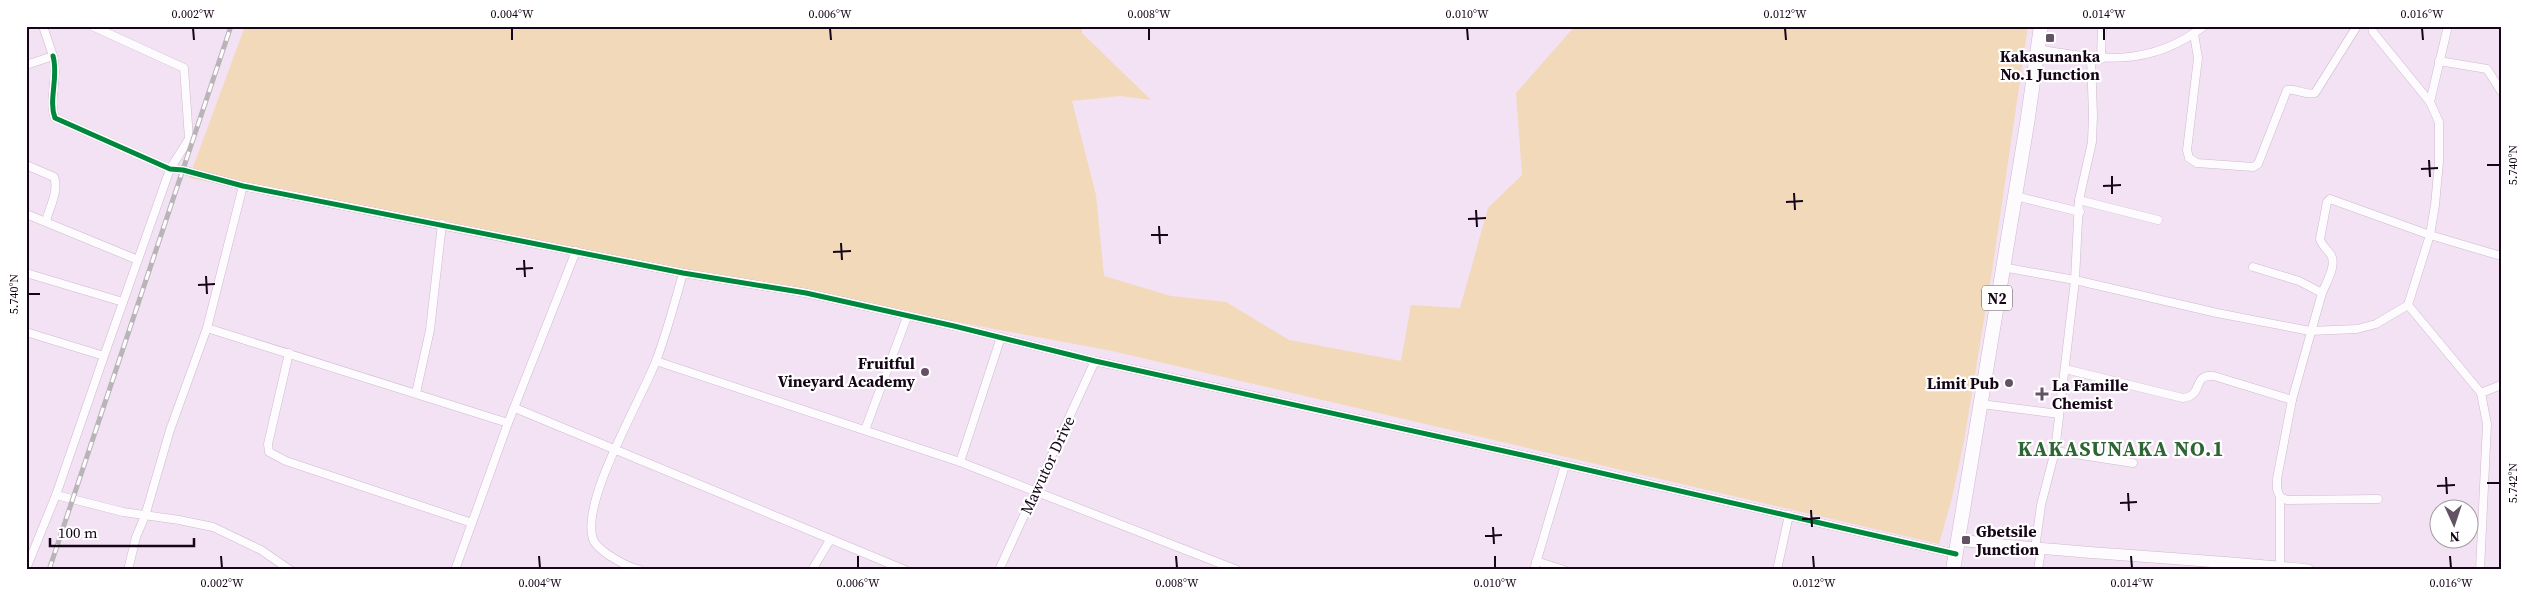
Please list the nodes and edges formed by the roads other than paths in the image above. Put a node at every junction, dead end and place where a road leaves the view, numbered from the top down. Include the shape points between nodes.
1 (43, 26) edge
2 (92, 26) edge
3 (2041, 26) edge
4 (2102, 26) edge
5 (2204, 26) edge
6 (2357, 26) edge
7 (2448, 26) edge
8 (2371, 28) edge
9 (2194, 34) junction
10 (2037, 49) junction
11 (53, 56) junction
12 (2091, 58) junction
13 (2101, 58) junction
14 (2439, 61) junction
15 (26, 65) edge
16 (2501, 91) edge
17 (2430, 102) junction
18 (26, 165) edge
19 (170, 169) junction
20 (243, 186) junction
21 (2014, 196) junction
22 (2079, 200) junction
23 (2080, 212) junction
24 (26, 214) edge
25 (2158, 220) dead end
26 (46, 221) junction
27 (442, 224) junction
28 (2430, 235) junction
29 (576, 251) junction
30 (2501, 256) edge
31 (138, 260) junction
32 (2002, 267) junction
33 (2253, 267) dead end
34 (26, 273) edge
35 (683, 273) junction
36 (2075, 280) junction
37 (2322, 292) junction
38 (123, 302) junction
39 (2408, 306) junction
40 (907, 317) junction
41 (207, 328) junction
42 (2310, 331) junction
43 (26, 332) edge
44 (1001, 337) junction
45 (290, 353) junction
46 (104, 356) junction
47 (656, 361) junction
48 (1095, 361) junction
49 (2065, 369) junction
50 (2501, 385) edge
51 (416, 393) junction
52 (2482, 393) junction
53 (2292, 400) junction
54 (1981, 404) junction
55 (515, 408) junction
56 (2059, 414) junction
57 (508, 422) junction
58 (865, 430) junction
59 (614, 450) junction
60 (2055, 451) junction
61 (960, 462) junction
62 (2133, 463) dead end
63 (1566, 465) junction
64 (1035, 491) junction
65 (56, 495) junction
66 (2280, 497) junction
67 (2378, 499) dead end
68 (1789, 514) junction
69 (145, 516) junction
70 (472, 523) junction
71 (830, 540) junction
72 (1958, 540) junction
73 (2038, 549) junction
74 (1956, 554) junction
75 (1536, 562) junction
76 (2280, 567) junction
77 (26, 569) edge
78 (128, 570) edge
79 (290, 570) edge
80 (455, 570) edge
81 (640, 570) edge
82 (812, 570) edge
83 (905, 570) edge
84 (999, 570) edge
85 (1237, 570) edge
86 (1534, 570) edge
87 (1564, 570) edge
88 (1777, 570) edge
89 (1953, 570) edge
90 (2038, 570) edge
91 (2308, 570) edge
92 (2480, 570) edge

1 - 11 street
2 - 19 street via 184,68 189,138
3 - 10 highway, N2
4 - 13 street
5 - 9 street
6 - 9 street via 2315,93 2310,95 2287,90 2258,164 2253,167 2197,163 2189,158 2187,150 2198,58
7 - 14 street
8 - 17 street
9 - 13 street via 2150,54 2116,60
10 - 12 street
10 - 21 highway, N2
11 - 15 street
11 - 19 street via 56,70 55,118
12 - 13 street
12 - 22 street via 2092,142
14 - 16 street via 2487,69
14 - 17 street
17 - 28 street via 2439,122 2440,136
18 - 26 street via 54,177 56,190
19 - 20 street
19 - 31 street
20 - 27 street
20 - 41 street
21 - 23 street
21 - 32 highway, N2
22 - 23 street
22 - 25 street
23 - 36 street
24 - 26 street
26 - 31 street
27 - 29 street
27 - 51 street via 430,330
28 - 30 street
28 - 37 street via 2330,199 2320,238 2333,256 2334,264
28 - 39 street
29 - 35 street
29 - 55 street
31 - 38 street
32 - 36 street
32 - 54 highway, N2
33 - 37 street
34 - 38 street
35 - 40 street via 806,294
35 - 47 street
36 - 42 street via 2217,314
36 - 49 street
37 - 42 street
38 - 46 street
39 - 42 street via 2376,324 2357,329
39 - 52 street
40 - 44 street
40 - 58 street
41 - 45 street
41 - 69 street via 170,430
42 - 53 street
43 - 46 street
44 - 48 street
44 - 61 street
45 - 51 street
45 - 70 street via 268,444 269,452 286,461
46 - 65 street
47 - 58 street
47 - 59 street
48 - 63 street
48 - 64 street, Mawutor Drive
49 - 53 street via 2183,398 2191,397 2197,391 2200,378 2214,376
49 - 56 street
50 - 52 street
51 - 57 street
52 - 92 street via 2487,424
53 - 66 street via 2277,479
54 - 56 street
54 - 72 highway, N2
55 - 57 street
55 - 59 street
56 - 60 street
57 - 70 street
58 - 61 street
59 - 71 street
59 - 81 street via 597,496 591,528 593,541 614,558
60 - 62 street
60 - 73 street via 2041,505
61 - 64 street
63 - 68 street
63 - 75 street
64 - 84 street, Mawutor Drive
64 - 85 street
65 - 69 street
65 - 77 street
66 - 67 street via 2294,500
66 - 76 street
68 - 74 street
68 - 88 street
69 - 78 street
69 - 79 street via 213,527 261,550
70 - 80 street
71 - 82 street
71 - 83 street
72 - 73 street
72 - 74 highway, N2
73 - 76 street via 2193,558
73 - 90 street
74 - 89 highway, N2
75 - 86 street
75 - 87 street
76 - 91 street

